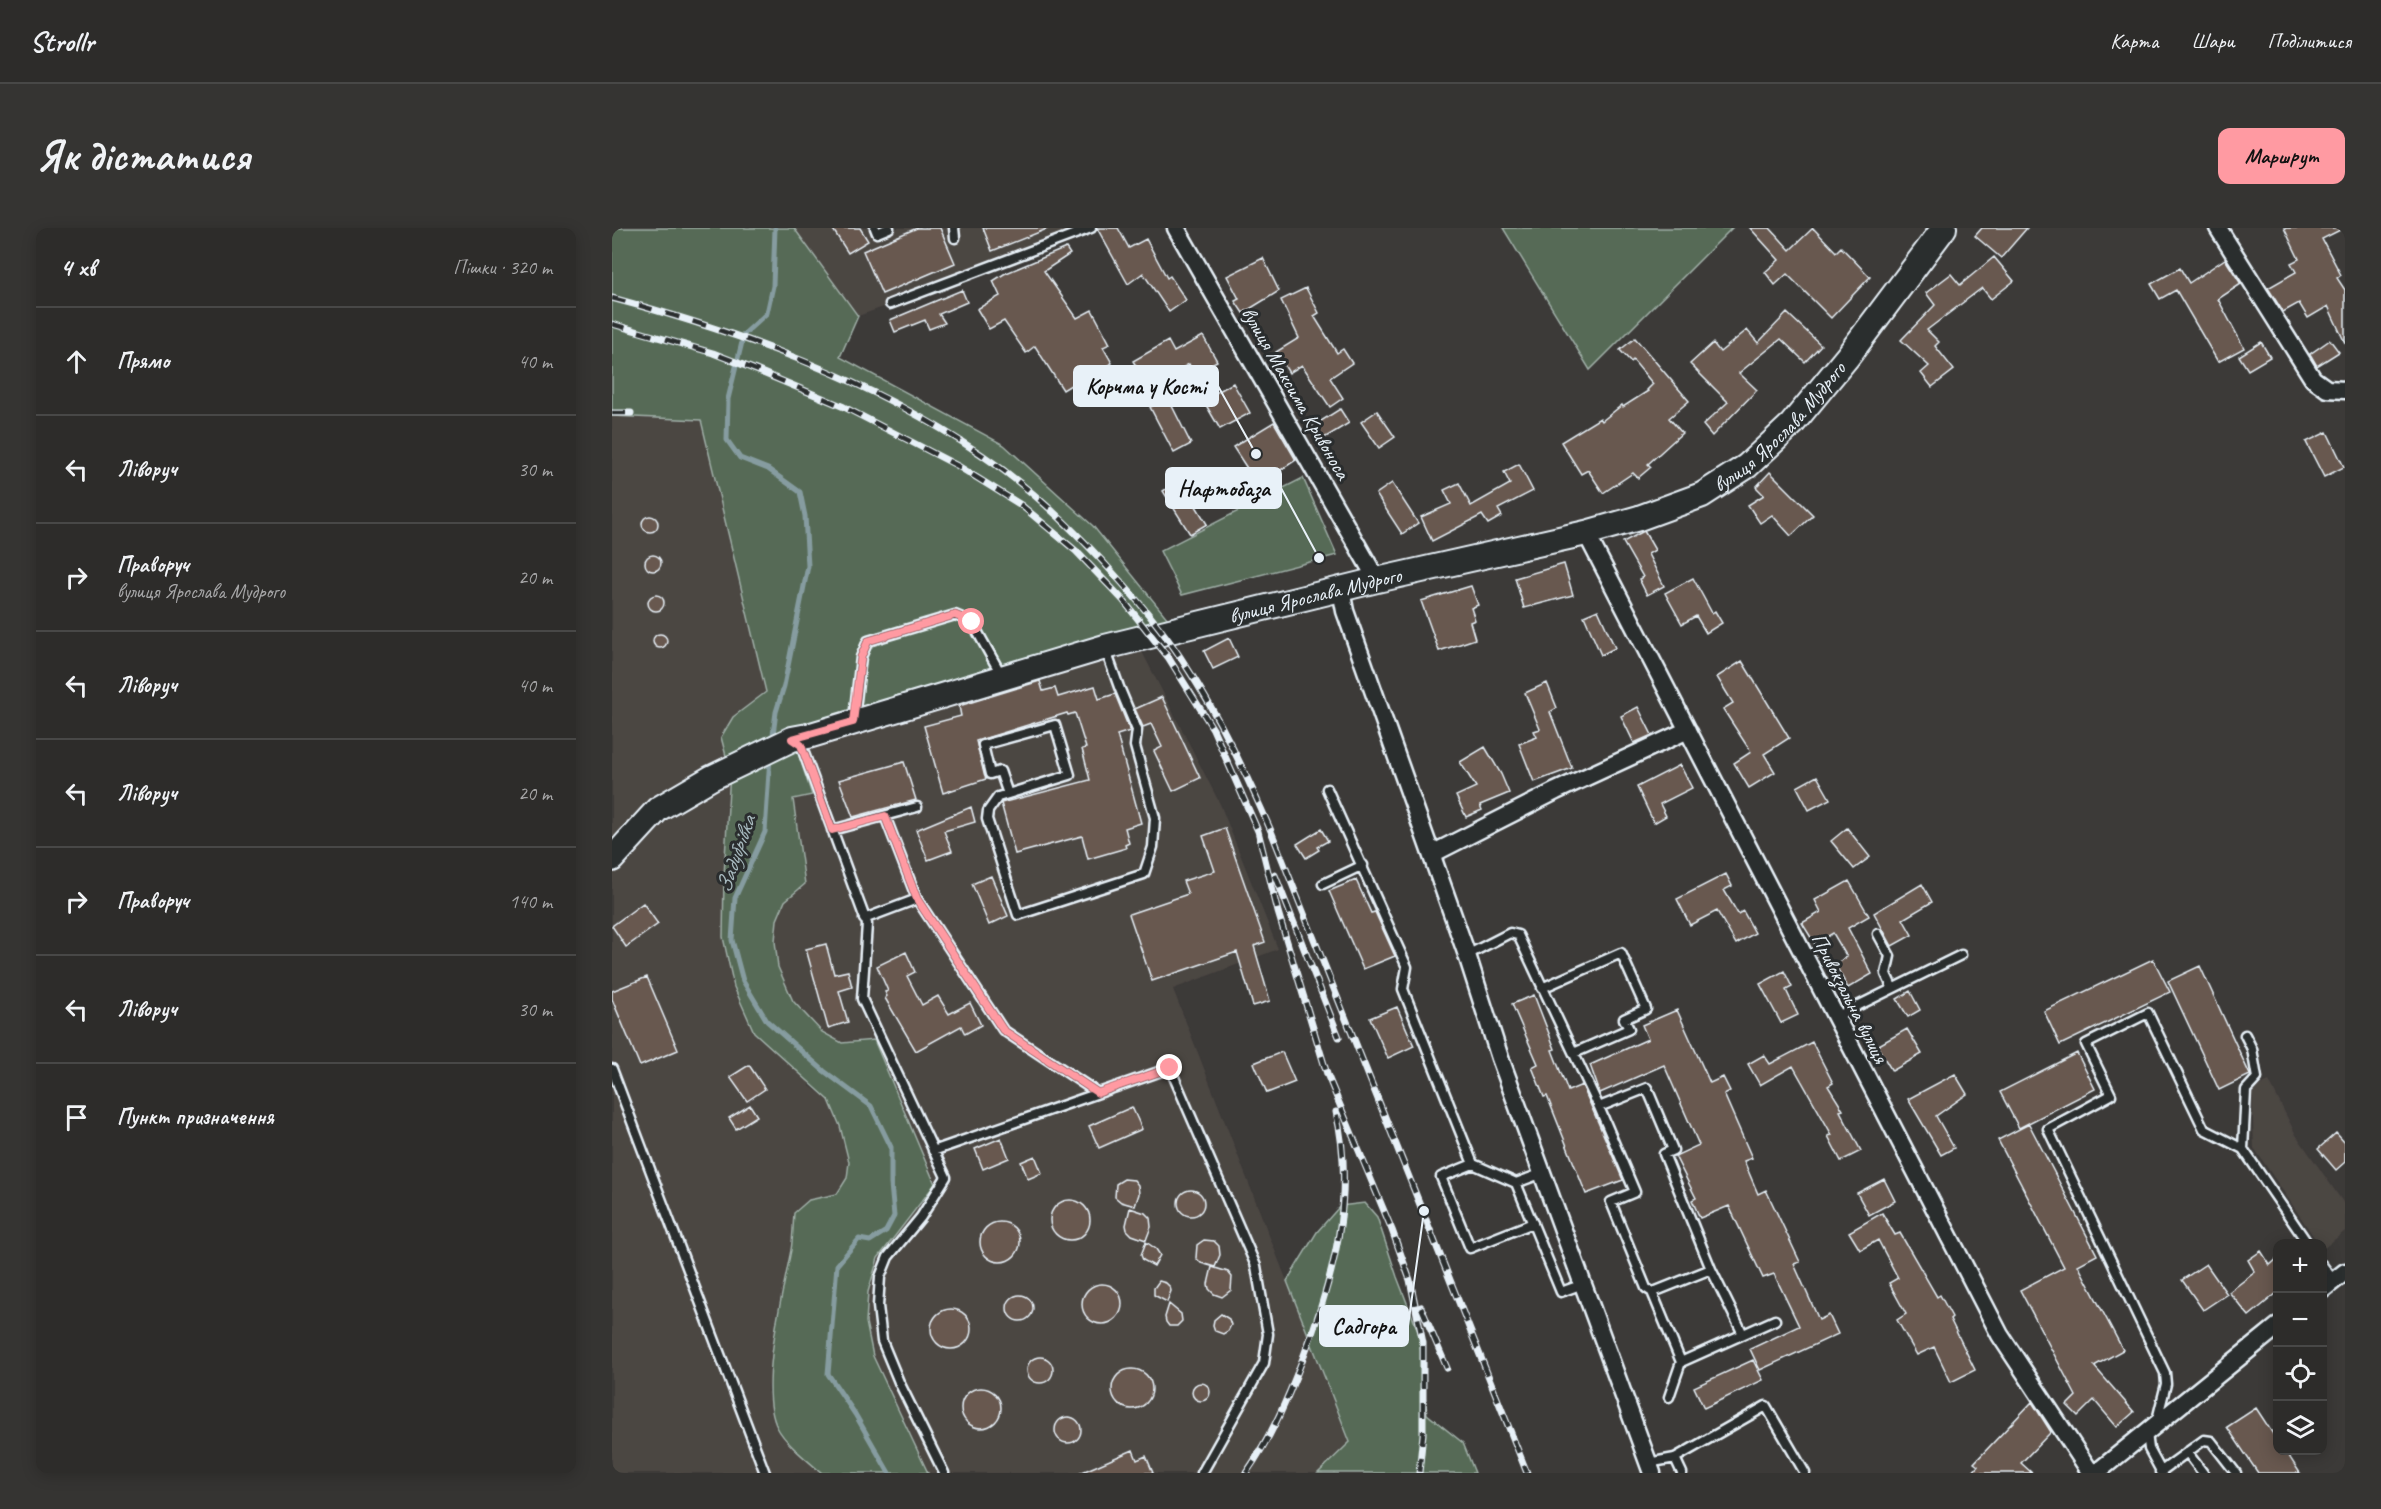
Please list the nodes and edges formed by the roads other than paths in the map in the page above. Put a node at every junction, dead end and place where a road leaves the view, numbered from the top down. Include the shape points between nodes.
1 (874, 228) edge
2 (889, 228) edge
3 (954, 228) edge
4 (1090, 228) edge
5 (1176, 228) edge
6 (1944, 228) edge
7 (2218, 228) edge
8 (956, 238) dead end
9 (891, 304) dead end
10 (2345, 390) edge
11 (1586, 533) junction
12 (1377, 580) junction
13 (1341, 590) junction
14 (1105, 647) junction
15 (1002, 676) junction
16 (853, 722) junction
17 (1688, 730) junction
18 (800, 737) junction
19 (1327, 789) dead end
20 (1008, 794) junction
21 (917, 807) dead end
22 (885, 816) junction
23 (832, 830) junction
24 (1432, 854) junction
25 (612, 859) edge
26 (1363, 865) junction
27 (1323, 884) dead end
28 (917, 899) junction
29 (864, 918) junction
30 (1878, 934) dead end
31 (1467, 955) junction
32 (1961, 955) dead end
33 (1892, 987) junction
34 (1542, 988) junction
35 (1835, 1017) junction
36 (2245, 1035) dead end
37 (1574, 1053) junction
38 (612, 1069) edge
39 (1098, 1093) junction
40 (1599, 1107) junction
41 (2243, 1149) junction
42 (933, 1151) junction
43 (1473, 1164) junction
44 (1544, 1173) junction
45 (1516, 1183) junction
46 (1533, 1223) junction
47 (2305, 1239) edge
48 (1712, 1269) junction
49 (1583, 1284) junction
50 (1652, 1292) junction
51 (1775, 1320) dead end
52 (2273, 1329) edge
53 (1743, 1334) junction
54 (1681, 1362) junction
55 (1669, 1397) dead end
56 (2151, 1429) junction
57 (2187, 1452) junction
58 (1675, 1458) junction
59 (1650, 1468) edge
60 (2161, 1472) edge
61 (765, 1473) edge
62 (944, 1473) edge
63 (1202, 1473) edge
64 (1682, 1473) edge
65 (1805, 1473) edge
66 (2091, 1473) edge
67 (2096, 1473) edge
68 (2203, 1473) edge
69 (2236, 1473) edge

1 - 2 lane via 877,233
3 - 8 lane
4 - 9 lane
5 - 12 street, вулиця Максима Кривоноса
6 - 11 main road, вулиця Ярослава Мудрого via 1848,356 1799,415 1747,466 1702,495 1639,519
7 - 10 street via 2313,379 2327,389
11 - 12 main road, вулиця Ярослава Мудрого
11 - 17 street, Привокзальна вулиця
12 - 13 main road, вулиця Ярослава Мудрого
13 - 14 main road, вулиця Ярослава Мудрого
13 - 24 street via 1345,611
14 - 15 main road, вулиця Ярослава Мудрого
14 - 20 lane via 1137,730 1135,746 1155,819 1153,847 1144,874 1018,915 987,819 998,797
15 - 16 main road, вулиця Ярослава Мудрого
15 - 16 lane via 972,622 962,616 868,641 861,657
16 - 18 main road, вулиця Ярослава Мудрого
17 - 24 street
17 - 35 street, Привокзальна вулиця
18 - 23 lane
18 - 25 main road, вулиця Ярослава Мудрого via 711,778 658,808
19 - 26 lane
20 - 20 lane via 1000,771 990,774 983,745 1055,725 1070,775
21 - 22 lane
22 - 23 lane
22 - 28 lane
23 - 29 lane
24 - 31 street
26 - 27 lane
26 - 43 lane via 1407,967 1403,989
28 - 29 lane
28 - 39 lane via 1003,1030
29 - 42 lane via 867,924 862,999
30 - 33 lane via 1890,956 1886,974
31 - 34 lane via 1510,933 1518,935
31 - 44 street via 1500,1058
32 - 33 lane
33 - 35 lane
34 - 37 lane
34 - 37 lane via 1621,953 1646,1009 1624,1019 1629,1029
35 - 66 street, Привокзальна вулиця via 2000,1335
36 - 41 lane via 2257,1077 2246,1090
37 - 40 lane
38 - 61 lane
39 - 42 lane
39 - 63 lane via 1170,1068 1256,1266 1268,1334 1264,1363
40 - 48 lane via 1647,1088 1673,1150 1664,1154
40 - 50 lane via 1635,1192 1611,1202 1646,1288
41 - 47 lane
41 - 56 lane via 2204,1129 2148,1013 2086,1044 2110,1095 2048,1129 2165,1373 2163,1401
42 - 62 lane via 946,1177 921,1217 888,1257 880,1277 878,1306 882,1341
43 - 45 lane
43 - 46 lane via 1441,1177 1470,1248
44 - 45 lane
44 - 49 street
45 - 46 lane
46 - 49 lane via 1561,1292
48 - 50 lane
48 - 53 lane
49 - 59 street
50 - 54 lane
51 - 53 lane
52 - 56 street
53 - 54 lane
54 - 55 lane
56 - 60 lane via 2149,1449
56 - 67 street
57 - 60 lane
57 - 68 lane
57 - 69 lane via 2204,1440 2211,1441
58 - 59 lane
58 - 64 lane
58 - 65 lane via 1766,1406

